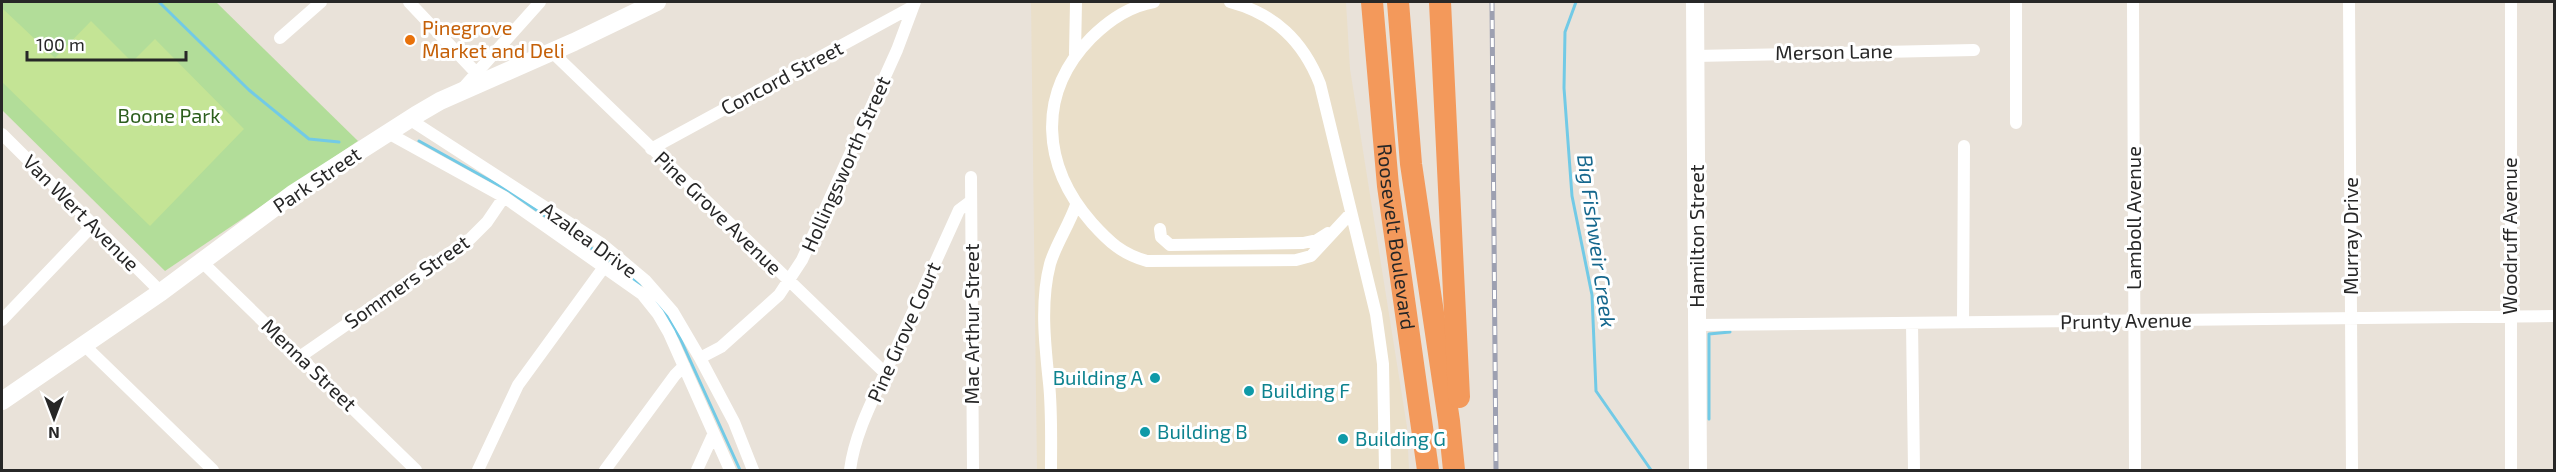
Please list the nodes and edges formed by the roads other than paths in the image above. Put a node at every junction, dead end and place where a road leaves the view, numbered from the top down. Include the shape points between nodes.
1 (321, 2) edge
2 (409, 2) edge
3 (540, 2) edge
4 (657, 2) edge
5 (1076, 2) edge
6 (1154, 2) edge
7 (1230, 2) edge
8 (1372, 2) edge
9 (1398, 2) edge
10 (1440, 2) edge
11 (1695, 2) edge
12 (2016, 2) edge
13 (2133, 2) edge
14 (2349, 2) edge
15 (2511, 2) edge
16 (914, 4) edge
17 (280, 38) dead end
18 (1974, 50) dead end
19 (552, 52) junction
20 (1075, 54) junction
21 (1695, 56) junction
22 (480, 77) junction
23 (409, 119) junction
24 (2016, 123) dead end
25 (388, 133) junction
26 (2, 134) edge
27 (1964, 146) dead end
28 (651, 149) junction
29 (971, 177) dead end
30 (504, 197) junction
31 (971, 201) junction
32 (1076, 205) junction
33 (1351, 213) junction
34 (94, 224) junction
35 (1336, 228) junction
36 (1160, 229) dead end
37 (201, 261) junction
38 (604, 267) junction
39 (790, 281) junction
40 (161, 292) junction
41 (2510, 316) junction
42 (2554, 316) edge
43 (2351, 318) junction
44 (2, 320) edge
45 (2134, 321) junction
46 (1963, 322) junction
47 (1912, 323) junction
48 (1697, 325) junction
49 (84, 345) junction
50 (301, 356) junction
51 (700, 358) junction
52 (684, 366) junction
53 (885, 373) junction
54 (2, 401) edge
55 (713, 435) junction
56 (213, 471) edge
57 (416, 471) edge
58 (478, 471) edge
59 (605, 471) edge
60 (697, 471) edge
61 (730, 471) edge
62 (753, 471) edge
63 (850, 471) edge
64 (973, 471) edge
65 (1051, 471) edge
66 (1384, 471) edge
67 (1428, 471) edge
68 (1454, 471) edge
69 (1459, 471) edge
70 (1698, 471) edge
71 (1914, 471) edge
72 (2135, 471) edge
73 (2352, 471) edge
74 (2511, 471) edge

1 - 17 street
2 - 22 street
3 - 22 street
4 - 19 street, Park Street
5 - 20 street
6 - 20 street via 1136,7 1101,28
7 - 33 street via 1263,14 1303,49 1325,99
8 - 67 highway, Roosevelt Boulevard via 1388,186
9 - 68 highway, Roosevelt Boulevard via 1411,164
10 - 69 highway
11 - 21 street, Hamilton Street
12 - 24 street
13 - 45 street, Lamboll Avenue
14 - 43 street, Murray Drive
15 - 41 street, Woodruff Avenue
16 - 28 street, Concord Street
16 - 39 street, Hollingsworth Street via 897,50
18 - 21 street, Merson Lane
19 - 22 street, Park Street
19 - 28 street, Pine Grove Avenue
20 - 32 street via 1056,95 1052,132 1057,161
21 - 48 street, Hamilton Street
22 - 23 street, Park Street
23 - 25 street, Park Street
23 - 51 street, Azalea Drive via 602,244 645,280 673,312
25 - 30 street, Azalea Drive
25 - 37 street, Park Street via 294,193
26 - 34 street, Van Wert Avenue
27 - 46 street
28 - 39 street, Pine Grove Avenue
29 - 31 street, Mac Arthur Street
30 - 38 street, Azalea Drive
30 - 50 street, Sommers Street via 470,238
31 - 53 street, Pine Grove Court via 959,210
31 - 64 street, Mac Arthur Street
32 - 35 street via 1112,245 1147,261 1296,260 1311,256
32 - 65 street via 1050,262 1045,295 1044,355 1049,381
33 - 35 street
33 - 66 street via 1382,347
34 - 40 street, Van Wert Avenue
34 - 44 street
35 - 36 street via 1317,240 1303,243 1170,244 1161,237
37 - 40 street, Park Street
37 - 50 street, Menna Street
38 - 52 street, Azalea Drive via 642,294 658,314
38 - 58 street via 518,385
39 - 51 street, Hollingsworth Street via 721,347
39 - 53 street, Pine Grove Avenue
40 - 49 street, Park Street
41 - 42 street, Prunty Avenue
41 - 43 street, Prunty Avenue
41 - 74 street, Woodruff Avenue
43 - 45 street, Prunty Avenue
43 - 73 street, Murray Drive
45 - 46 street, Prunty Avenue
45 - 72 street, Lamboll Avenue
46 - 47 street, Prunty Avenue
47 - 48 street, Prunty Avenue
47 - 71 street
48 - 70 street, Hamilton Street
49 - 54 street, Park Street
49 - 56 street
50 - 57 street, Menna Street
51 - 62 street, Azalea Drive via 734,422
52 - 55 street, Azalea Drive
52 - 59 street
53 - 63 street, Pine Grove Court via 859,432
55 - 60 street
55 - 61 street, Azalea Drive

